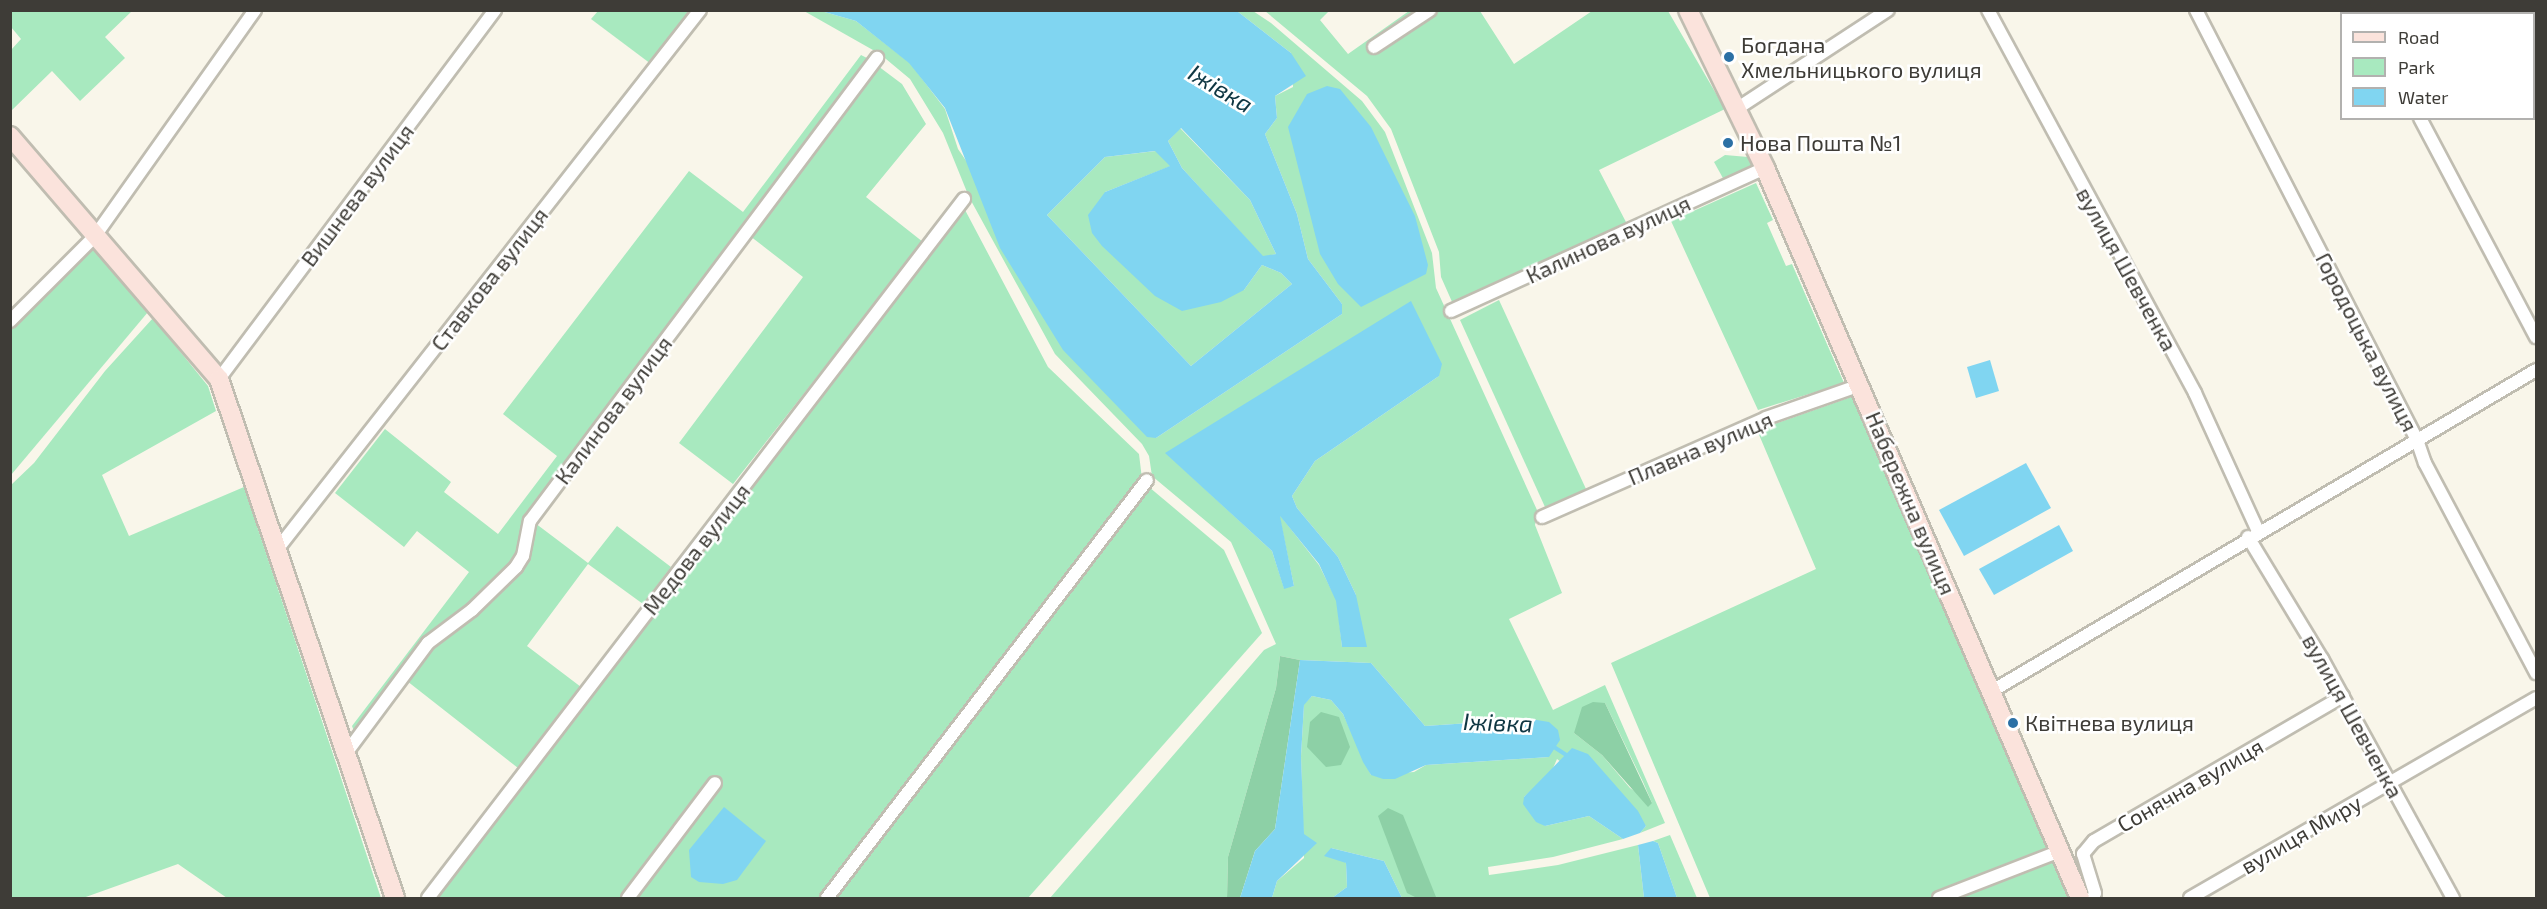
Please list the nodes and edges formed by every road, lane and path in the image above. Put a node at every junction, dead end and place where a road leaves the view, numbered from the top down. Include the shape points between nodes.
1 (255, 10) edge
2 (495, 10) edge
3 (700, 10) edge
4 (1430, 10) edge
5 (1688, 10) edge
6 (1888, 10) edge
7 (1988, 10) edge
8 (2196, 10) edge
9 (1374, 47) dead end
10 (877, 58) dead end
11 (1738, 108) junction
12 (2421, 120) edge
13 (10, 136) edge
14 (1765, 168) junction
15 (964, 199) dead end
16 (95, 236) junction
17 (1451, 311) dead end
18 (10, 321) edge
19 (2536, 337) edge
20 (2536, 370) edge
21 (219, 380) junction
22 (1860, 385) junction
23 (2417, 440) junction
24 (1148, 480) dead end
25 (1542, 517) dead end
26 (2253, 534) junction
27 (279, 548) junction
28 (2536, 673) edge
29 (1992, 691) junction
30 (2343, 696) junction
31 (2536, 698) edge
32 (347, 752) junction
33 (2390, 781) junction
34 (715, 783) dead end
35 (2060, 851) junction
36 (395, 898) edge
37 (428, 898) edge
38 (628, 898) edge
39 (827, 898) edge
40 (1939, 898) edge
41 (2080, 898) edge
42 (2093, 898) edge
43 (2190, 898) edge
44 (2452, 898) edge

1 - 16 street
2 - 21 street, Вишнева вулиця
3 - 27 street, Ставкова вулиця
4 - 9 street
5 - 11 street, Набережна вулиця
6 - 11 street
7 - 26 street, вулиця Шевченка via 2195,393
8 - 23 street, Городоцька вулиця
10 - 32 street, Калинова вулиця via 530,521 523,556 516,567 472,610 428,643
11 - 14 street, Набережна вулиця
12 - 19 street
13 - 16 street
14 - 17 street, Калинова вулиця
14 - 22 street, Набережна вулиця
15 - 37 street, Медова вулиця
16 - 18 street
16 - 21 street
20 - 23 street
21 - 27 street
22 - 25 street, Плавна вулиця via 1766,418
22 - 29 street, Набережна вулиця
23 - 26 street
23 - 28 street, Городоцька вулиця via 2424,463
24 - 39 street
26 - 29 street
26 - 30 street, вулиця Шевченка
27 - 32 street
29 - 35 street, Набережна вулиця
30 - 33 street, вулиця Шевченка
30 - 42 street, Сонячна вулиця via 2094,841 2083,854 2095,893
31 - 33 street, вулиця Миру
32 - 36 street
33 - 43 street, вулиця Миру
33 - 44 street, вулиця Шевченка
34 - 38 street
35 - 40 street
35 - 41 street, Набережна вулиця

